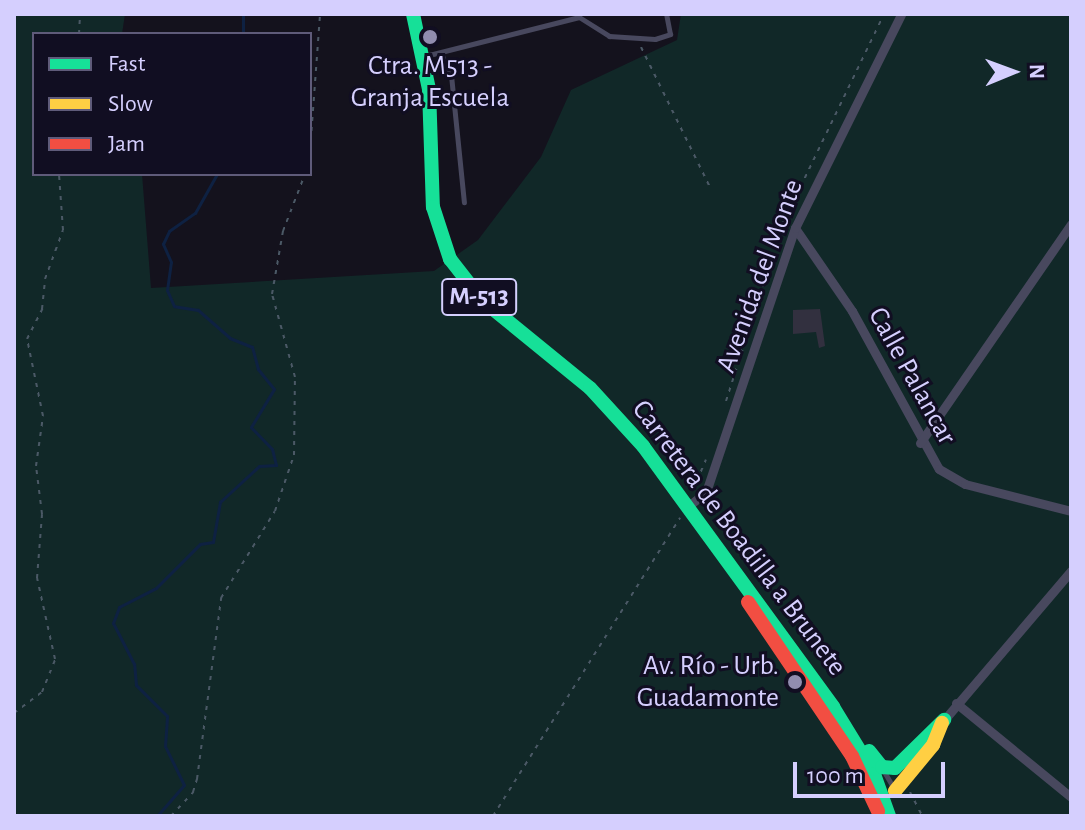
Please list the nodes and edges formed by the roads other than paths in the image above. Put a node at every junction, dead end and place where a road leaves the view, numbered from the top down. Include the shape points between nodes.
1 (413, 14) edge
2 (666, 14) edge
3 (901, 14) edge
4 (441, 53) junction
5 (425, 56) junction
6 (464, 202) dead end
7 (1071, 224) edge
8 (795, 228) junction
9 (920, 443) junction
10 (687, 507) junction
11 (1071, 511) edge
12 (1071, 571) edge
13 (764, 625) junction
14 (956, 703) junction
15 (944, 720) joint
16 (890, 779) junction
17 (1071, 797) edge
18 (884, 816) edge
19 (897, 816) edge

1 - 5 main road, Carretera de Boadilla a Brunete / M-513
2 - 4 lane via 670,34 639,40 609,36 579,17
3 - 8 street, Avenida del Monte
4 - 5 lane
4 - 6 lane via 451,75
5 - 10 main road, Carretera de Boadilla a Brunete / M-513 via 432,197 450,259 482,300 618,417
7 - 9 street
8 - 9 street, Calle Palancar via 852,311
8 - 10 street, Avenida del Monte via 706,492
9 - 11 street, Calle Palancar via 950,479
10 - 13 main road, M-513
10 - 16 main road, Carretera de Boadilla a Brunete / M-513
12 - 14 street
13 - 16 main road
13 - 18 main road, M-513 via 852,756
14 - 15 street
14 - 17 street
15 - 16 main road
16 - 18 main road, Carretera de Boadilla a Brunete / M-513
16 - 19 main road, M-513

